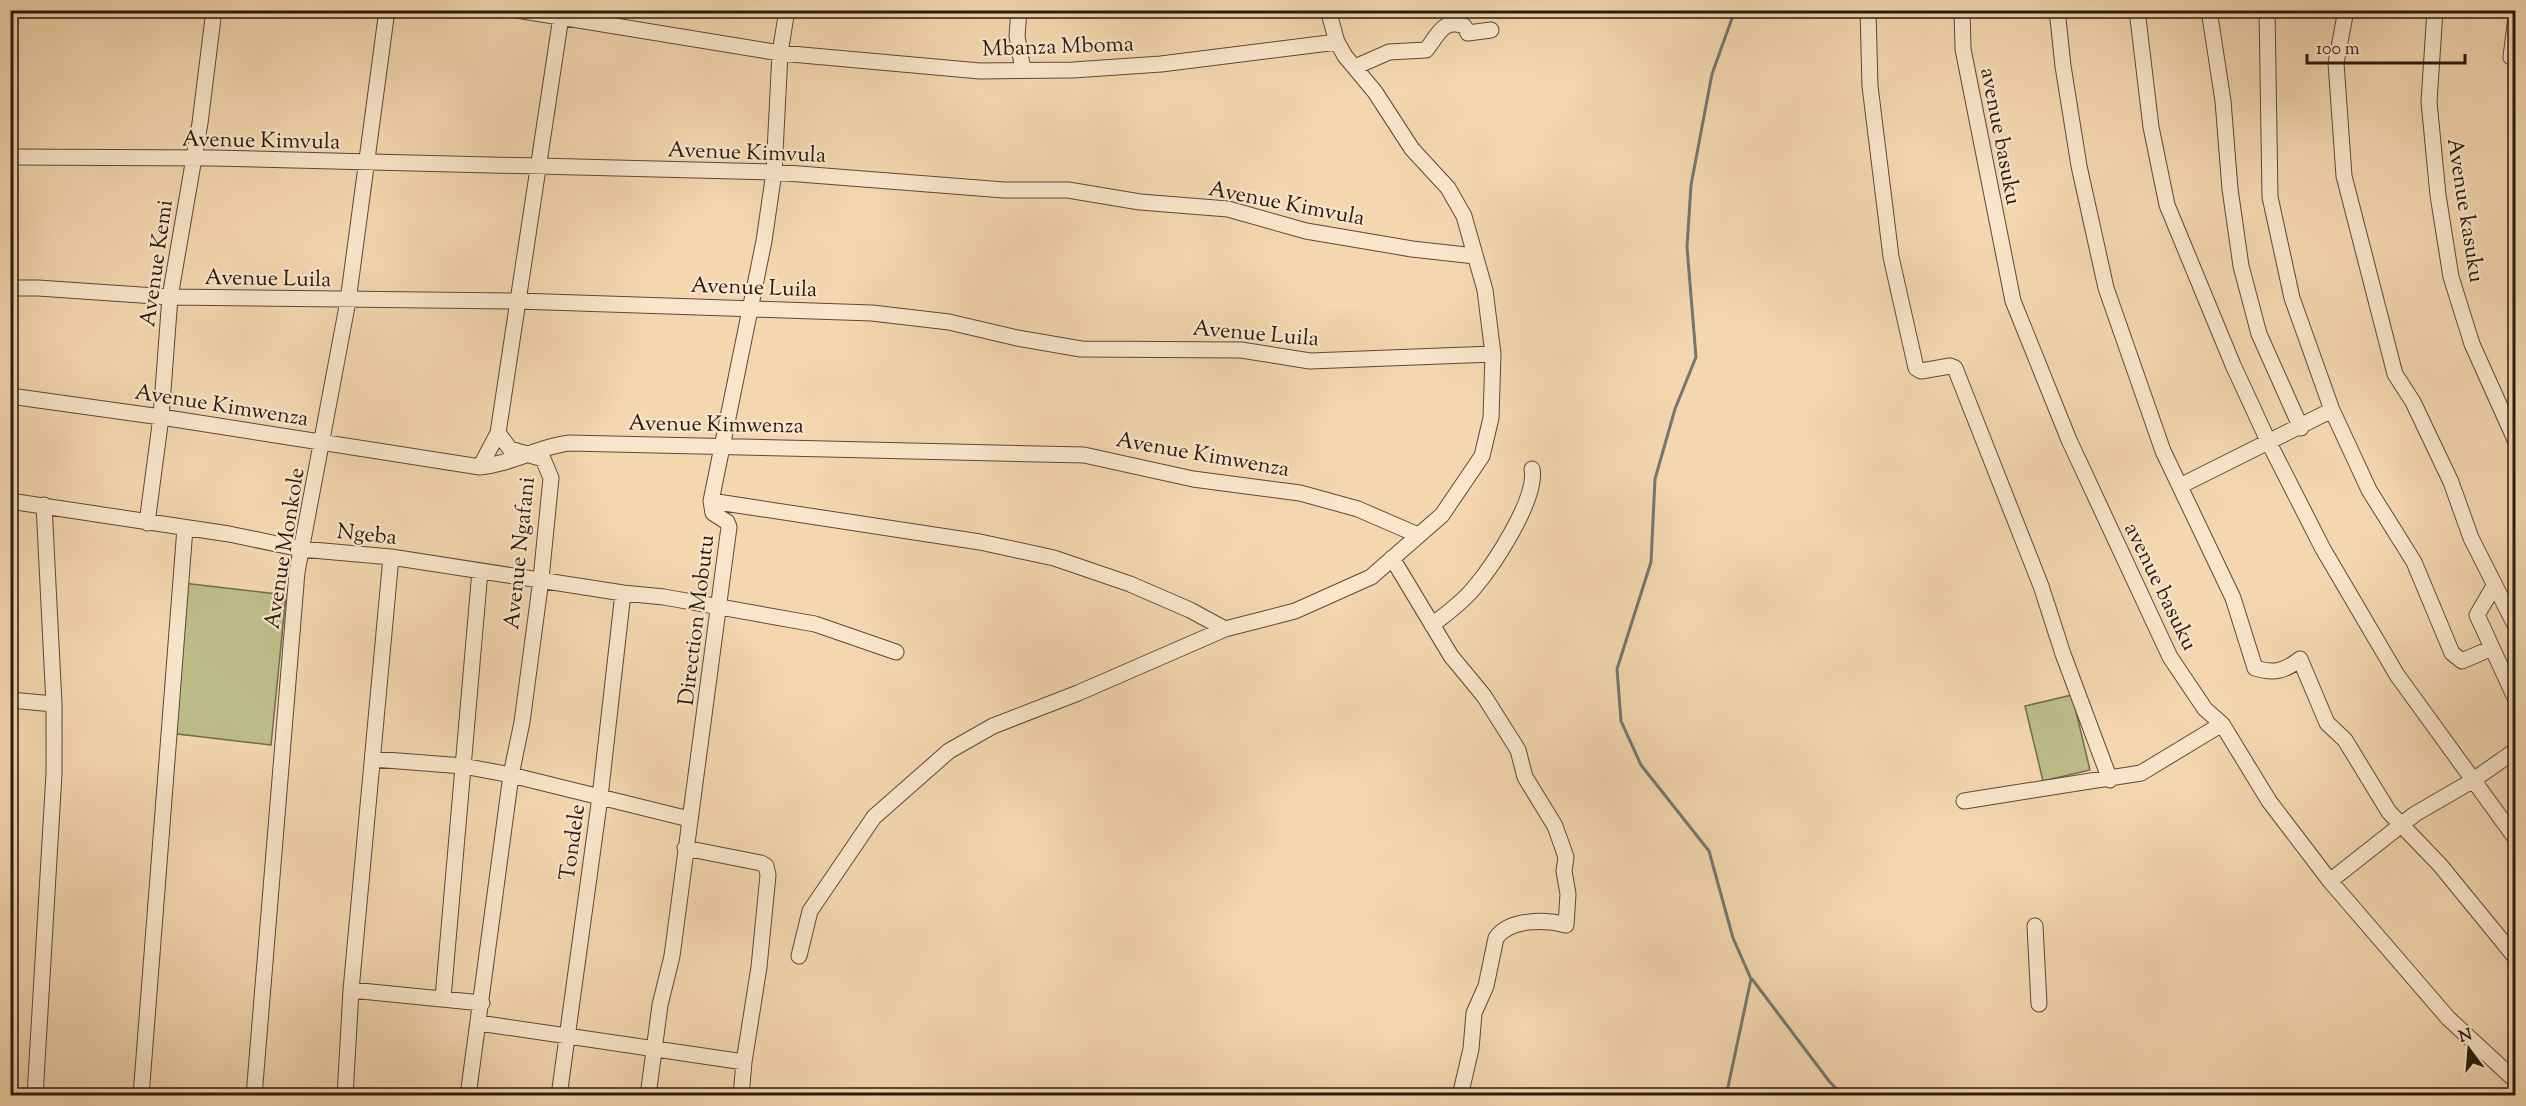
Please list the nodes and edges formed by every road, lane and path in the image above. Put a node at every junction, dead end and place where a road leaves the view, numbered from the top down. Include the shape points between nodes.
1 (214, 10) edge
2 (387, 10) edge
3 (517, 10) edge
4 (787, 10) edge
5 (1019, 10) edge
6 (1328, 10) edge
7 (1869, 10) edge
8 (1962, 10) edge
9 (2057, 10) edge
10 (2136, 10) edge
11 (2209, 10) edge
12 (2267, 10) edge
13 (2346, 10) edge
14 (2435, 10) edge
15 (562, 13) edge
16 (2516, 17) edge
17 (1491, 30) dead end
18 (1337, 42) junction
19 (780, 53) junction
20 (2516, 60) edge
21 (1355, 67) junction
22 (1023, 70) junction
23 (10, 157) edge
24 (194, 160) junction
25 (368, 163) junction
26 (537, 168) junction
27 (774, 172) junction
28 (1475, 256) junction
29 (10, 288) edge
30 (170, 297) junction
31 (348, 301) junction
32 (518, 301) junction
33 (750, 309) junction
34 (1493, 354) junction
35 (10, 396) edge
36 (2332, 410) junction
37 (160, 417) junction
38 (2301, 428) junction
39 (498, 433) junction
40 (2516, 442) edge
41 (322, 443) junction
42 (2269, 444) junction
43 (721, 445) junction
44 (526, 453) junction
45 (480, 466) junction
46 (1532, 469) dead end
47 (2180, 486) junction
48 (10, 501) edge
49 (711, 501) junction
50 (44, 506) junction
51 (147, 523) junction
52 (185, 528) junction
53 (1418, 535) junction
54 (301, 549) junction
55 (390, 557) junction
56 (1392, 558) junction
57 (480, 571) junction
58 (541, 579) junction
59 (2494, 586) junction
60 (623, 593) junction
61 (719, 607) junction
62 (1432, 625) junction
63 (2516, 627) edge
64 (1225, 629) junction
65 (2492, 648) junction
66 (896, 652) dead end
67 (10, 700) edge
68 (2516, 700) edge
69 (54, 704) junction
70 (2222, 724) junction
71 (2516, 750) edge
72 (373, 759) junction
73 (463, 766) junction
74 (511, 775) junction
75 (2110, 780) junction
76 (2472, 781) junction
77 (600, 796) junction
78 (1964, 801) dead end
79 (689, 819) junction
80 (2403, 825) junction
81 (2516, 839) edge
82 (685, 848) junction
83 (2330, 881) junction
84 (2036, 926) dead end
85 (799, 956) dead end
86 (2516, 958) edge
87 (351, 990) junction
88 (443, 998) junction
89 (482, 1003) junction
90 (2039, 1004) dead end
91 (479, 1023) junction
92 (567, 1035) junction
93 (655, 1049) junction
94 (744, 1062) junction
95 (2516, 1081) edge
96 (35, 1095) edge
97 (141, 1095) edge
98 (254, 1095) edge
99 (345, 1095) edge
100 (468, 1095) edge
101 (559, 1095) edge
102 (648, 1095) edge
103 (741, 1095) edge
104 (1460, 1095) edge

1 - 24 street, Avenue Kemi
2 - 25 street, Avenue Monkole
3 - 15 street, Mbanza Mboma
4 - 19 street
5 - 22 street via 1017,36
6 - 18 street
7 - 75 street via 1870,86 1884,204 1891,257 1916,368 1955,368 2042,586
8 - 70 street, avenue basuku via 1963,49 2013,301 2069,440 2170,657 2205,709
9 - 47 street via 2079,166 2106,288 2163,451
10 - 42 street via 2151,127 2167,205
11 - 38 street via 2241,266 2259,334
12 - 36 street via 2270,197 2292,298
13 - 59 street via 2336,63 2350,210 2395,374 2413,402 2451,482
14 - 40 street, Avenue kasuku via 2429,102 2451,277 2472,344
15 - 19 street, Mbanza Mboma
15 - 26 street
16 - 20 street via 2511,57
17 - 21 street via 1467,33 1464,26 1455,22 1444,26 1426,50 1389,52
18 - 21 street
18 - 22 street, Mbanza Mboma via 1161,64
19 - 22 street, Mbanza Mboma via 980,71
19 - 27 street
21 - 28 street via 1412,149 1448,188 1464,216
23 - 24 street, Avenue Kimvula
24 - 25 street, Avenue Kimvula
24 - 30 street, Avenue Kemi
25 - 26 street, Avenue Kimvula
25 - 31 street, Avenue Monkole
26 - 27 street, Avenue Kimvula
26 - 32 street
27 - 28 street, Avenue Kimvula via 1004,190 1068,190 1140,202 1228,209 1306,231
27 - 33 street
28 - 34 street via 1485,290
29 - 30 street, Avenue Luila
30 - 31 street, Avenue Luila
30 - 37 street, Avenue Kemi
31 - 32 street, Avenue Luila
31 - 41 street, Avenue Monkole
32 - 33 street, Avenue Luila
32 - 39 street
33 - 34 street, Avenue Luila via 872,313 949,322 1081,349 1241,350 1310,361
33 - 43 street
34 - 53 street via 1491,418 1482,456 1442,515
35 - 37 street, Avenue Kimwenza
36 - 38 street
36 - 65 street via 2369,490 2414,562 2452,653 2462,661
37 - 41 street, Avenue Kimwenza
37 - 51 street, Avenue Kemi
38 - 42 street
39 - 44 street, Avenue Ngafani via 506,447
39 - 45 street
41 - 45 street, Avenue Kimwenza
41 - 54 street, Avenue Monkole
42 - 47 street
42 - 76 street via 2323,549 2397,675
43 - 44 street, Avenue Kimwenza via 568,443
43 - 49 street
43 - 53 street, Avenue Kimwenza via 1084,455 1193,479 1300,493 1358,509
44 - 45 street, Avenue Kimwenza via 502,465
44 - 58 street, Avenue Ngafani via 543,459 551,478
46 - 62 street via 1533,483 1522,510 1491,563 1463,601
47 - 80 street via 2233,598 2255,668 2276,672 2300,659 2327,723 2344,741 2389,812
48 - 50 street, Ngeba
49 - 61 street, Direction Mobutu via 713,513 729,527
49 - 64 street via 980,542 1054,558 1130,584
50 - 51 street, Ngeba
50 - 69 street
51 - 52 street, Ngeba
52 - 54 street, Ngeba
52 - 97 street
53 - 56 street
54 - 55 street, Ngeba
54 - 98 street, Avenue Monkole
55 - 57 street, Ngeba
55 - 72 street
56 - 62 street
56 - 64 street via 1364,581 1295,610
57 - 58 street, Ngeba
57 - 73 street
58 - 60 street, Ngeba
58 - 74 street, Avenue Ngafani
59 - 63 street
59 - 65 street via 2477,615
60 - 61 street, Ngeba
60 - 77 street, Tondele
61 - 66 street, Ngeba via 815,624
61 - 79 street, Direction Mobutu
62 - 104 street via 1518,750 1525,777 1555,826 1565,851 1568,894 1566,925 1514,925 1496,938 1486,986 1474,1013
64 - 85 street via 993,726 949,751 874,816 810,911
65 - 68 street
67 - 69 street
69 - 96 street via 54,774
70 - 75 street via 2142,773
70 - 83 street, avenue basuku via 2268,801
71 - 76 street
72 - 73 street
72 - 87 street
73 - 74 street
73 - 88 street
74 - 77 street
74 - 89 street, Avenue Ngafani
75 - 78 street
76 - 80 street
76 - 81 street
77 - 79 street
77 - 92 street, Tondele
79 - 82 street, Direction Mobutu
80 - 83 street
80 - 86 street
82 - 93 street, Direction Mobutu via 672,956
82 - 94 street via 766,866 759,967
83 - 95 street, avenue basuku via 2448,1018
84 - 90 street
87 - 88 street
87 - 99 street
88 - 89 street
89 - 91 street, Avenue Ngafani
91 - 92 street
91 - 100 street, Avenue Ngafani
92 - 93 street
92 - 101 street, Tondele
93 - 94 street
93 - 102 street, Direction Mobutu
94 - 103 street

